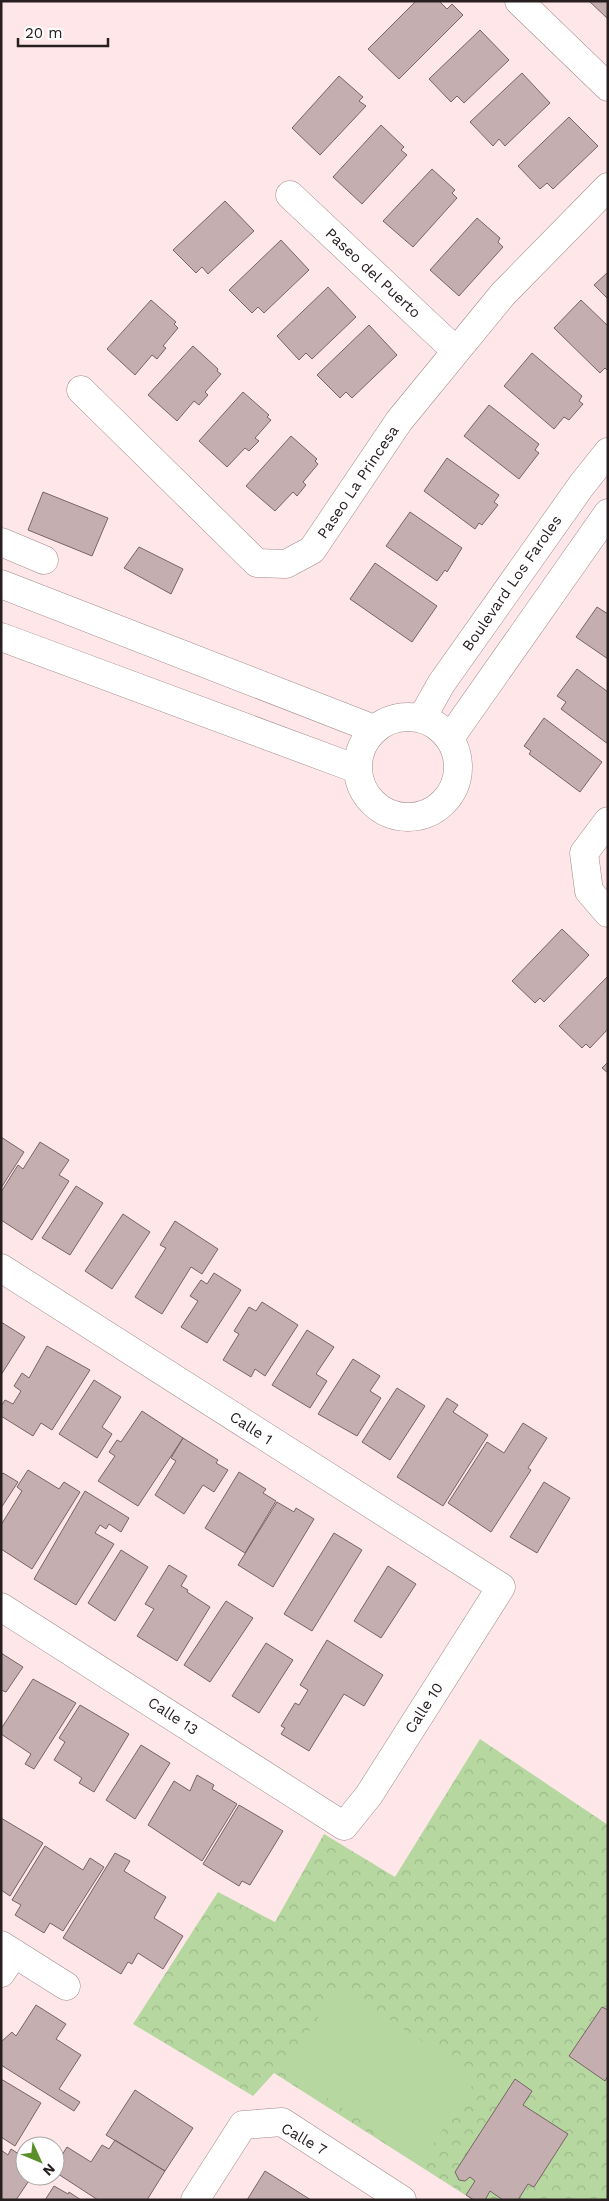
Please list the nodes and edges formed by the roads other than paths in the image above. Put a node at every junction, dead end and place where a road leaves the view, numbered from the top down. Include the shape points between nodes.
1 (519, 1) edge
2 (608, 87) edge
3 (608, 187) edge
4 (290, 195) dead end
5 (456, 351) junction
6 (80, 390) dead end
7 (608, 452) edge
8 (608, 514) edge
9 (1, 542) edge
10 (44, 560) dead end
11 (1, 584) edge
12 (1, 637) edge
13 (422, 718) junction
14 (374, 729) junction
15 (450, 738) junction
16 (357, 768) junction
17 (608, 821) edge
18 (608, 913) edge
19 (1, 1268) edge
20 (501, 1587) joint
21 (1, 1607) edge
22 (344, 1826) joint
23 (6, 1957) edge
24 (66, 1986) dead end
25 (195, 2200) edge
26 (402, 2200) edge

1 - 2 street
3 - 5 street, Paseo La Princesa via 503,294
4 - 5 street, Paseo del Puerto
5 - 6 street, Paseo La Princesa via 399,421 312,550 286,564 257,563
7 - 13 street, Boulevard Los Faroles via 441,684
8 - 15 street
9 - 10 street
11 - 14 street
12 - 16 street
13 - 14 street via 405,716
13 - 15 street via 438,726
14 - 16 street via 365,740
15 - 16 street via 457,754 454,787 445,801 431,812 415,817 398,816 382,810 369,800 360,786
17 - 18 street via 584,853 589,891
19 - 20 street, Calle 1
20 - 22 street, Calle 10 via 369,1795
21 - 22 street, Calle 13
23 - 24 street
25 - 26 street, Calle 7 via 243,2125 282,2122

